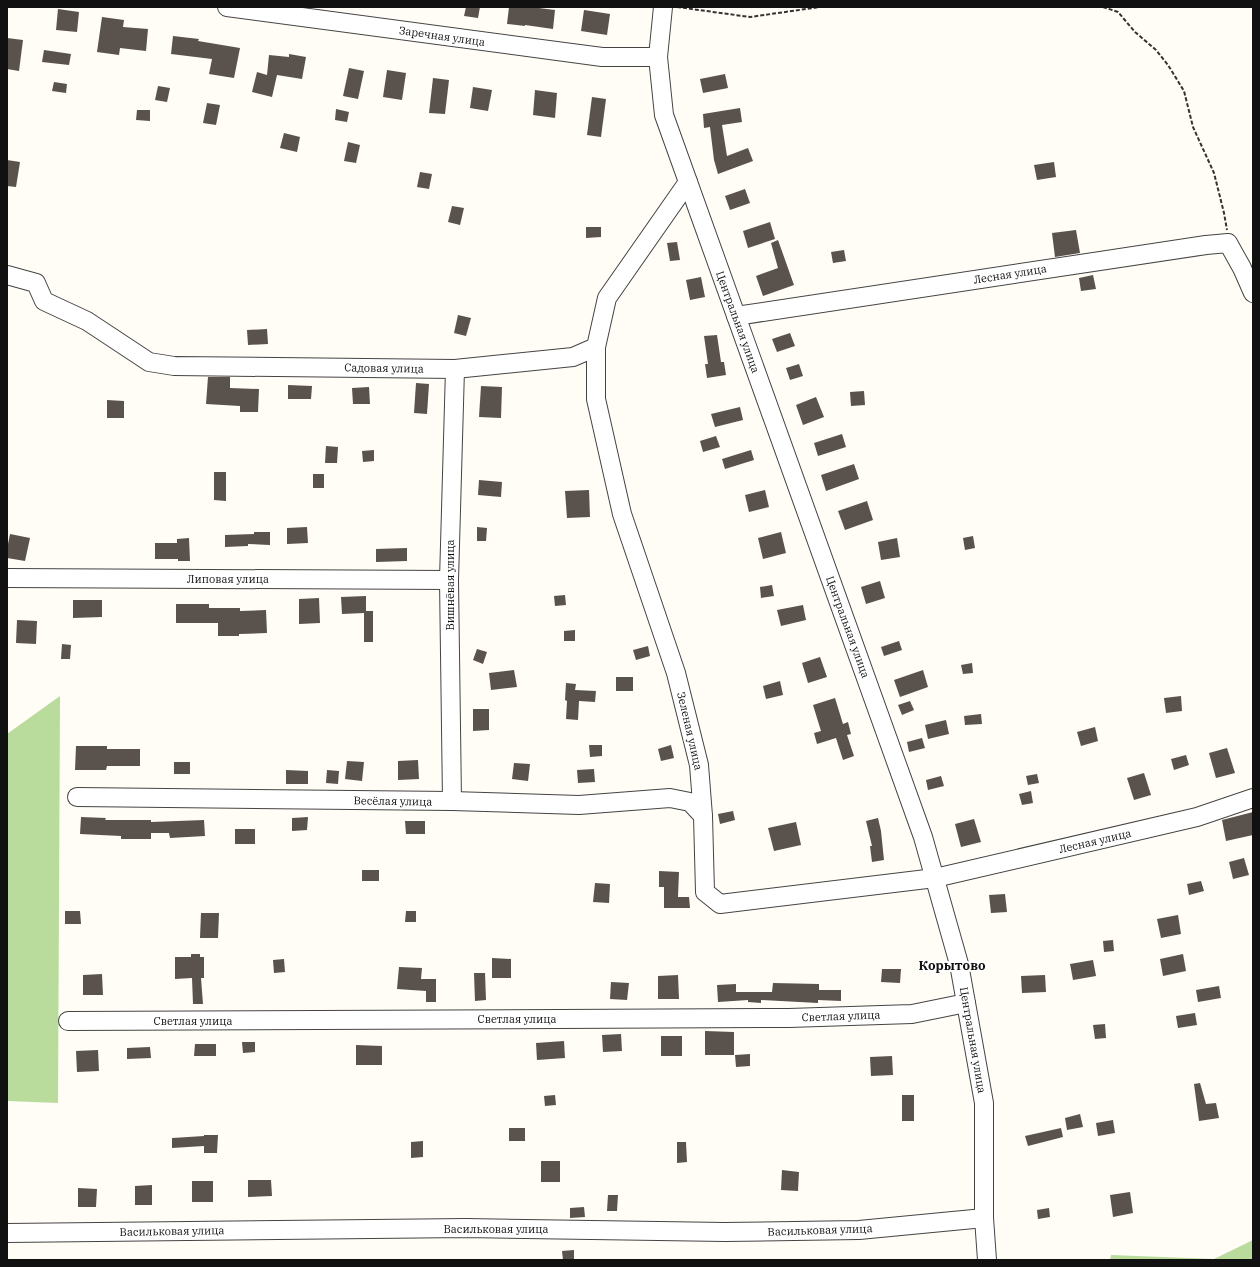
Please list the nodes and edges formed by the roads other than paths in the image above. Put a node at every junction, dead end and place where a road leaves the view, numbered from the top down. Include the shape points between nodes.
1 (227, 7) edge
2 (663, 7) edge
3 (658, 57) junction
4 (688, 182) junction
5 (7, 275) edge
6 (1253, 293) edge
7 (736, 316) junction
8 (596, 347) junction
9 (455, 369) junction
10 (7, 578) edge
11 (449, 580) junction
12 (77, 797) dead end
13 (1253, 798) edge
14 (452, 801) junction
15 (703, 816) junction
16 (935, 878) junction
17 (966, 1003) junction
18 (68, 1021) dead end
19 (984, 1218) junction
20 (7, 1233) edge
21 (987, 1260) edge

1 - 3 street, Заречная улица via 602,58
2 - 3 street, Центральная улица
3 - 4 street, Центральная улица via 664,115
4 - 7 street, Центральная улица
4 - 8 street via 607,298
5 - 9 street, Садовая улица via 36,283 44,301 87,321 149,362 174,366
6 - 7 street, Лесная улица via 1228,243
7 - 16 street, Центральная улица via 923,836
8 - 9 street, Садовая улица via 573,357
8 - 15 street, Зеленая улица via 596,399 622,514 676,673 699,765
9 - 11 street, Вишнёвая улица
10 - 11 street, Липовая улица
11 - 14 street, Вишнёвая улица
12 - 14 street, Весёлая улица
13 - 16 street, Лесная улица via 1197,817
14 - 15 street, Весёлая улица via 580,805 670,798 690,802
15 - 16 street, Зеленая улица via 705,892 720,904
16 - 17 street, Центральная улица via 959,964
17 - 18 street, Светлая улица via 912,1014 789,1018
17 - 19 street, Центральная улица via 984,1103
19 - 20 street, Васильковая улица via 859,1230 725,1232 466,1228
19 - 21 street, Центральная улица

